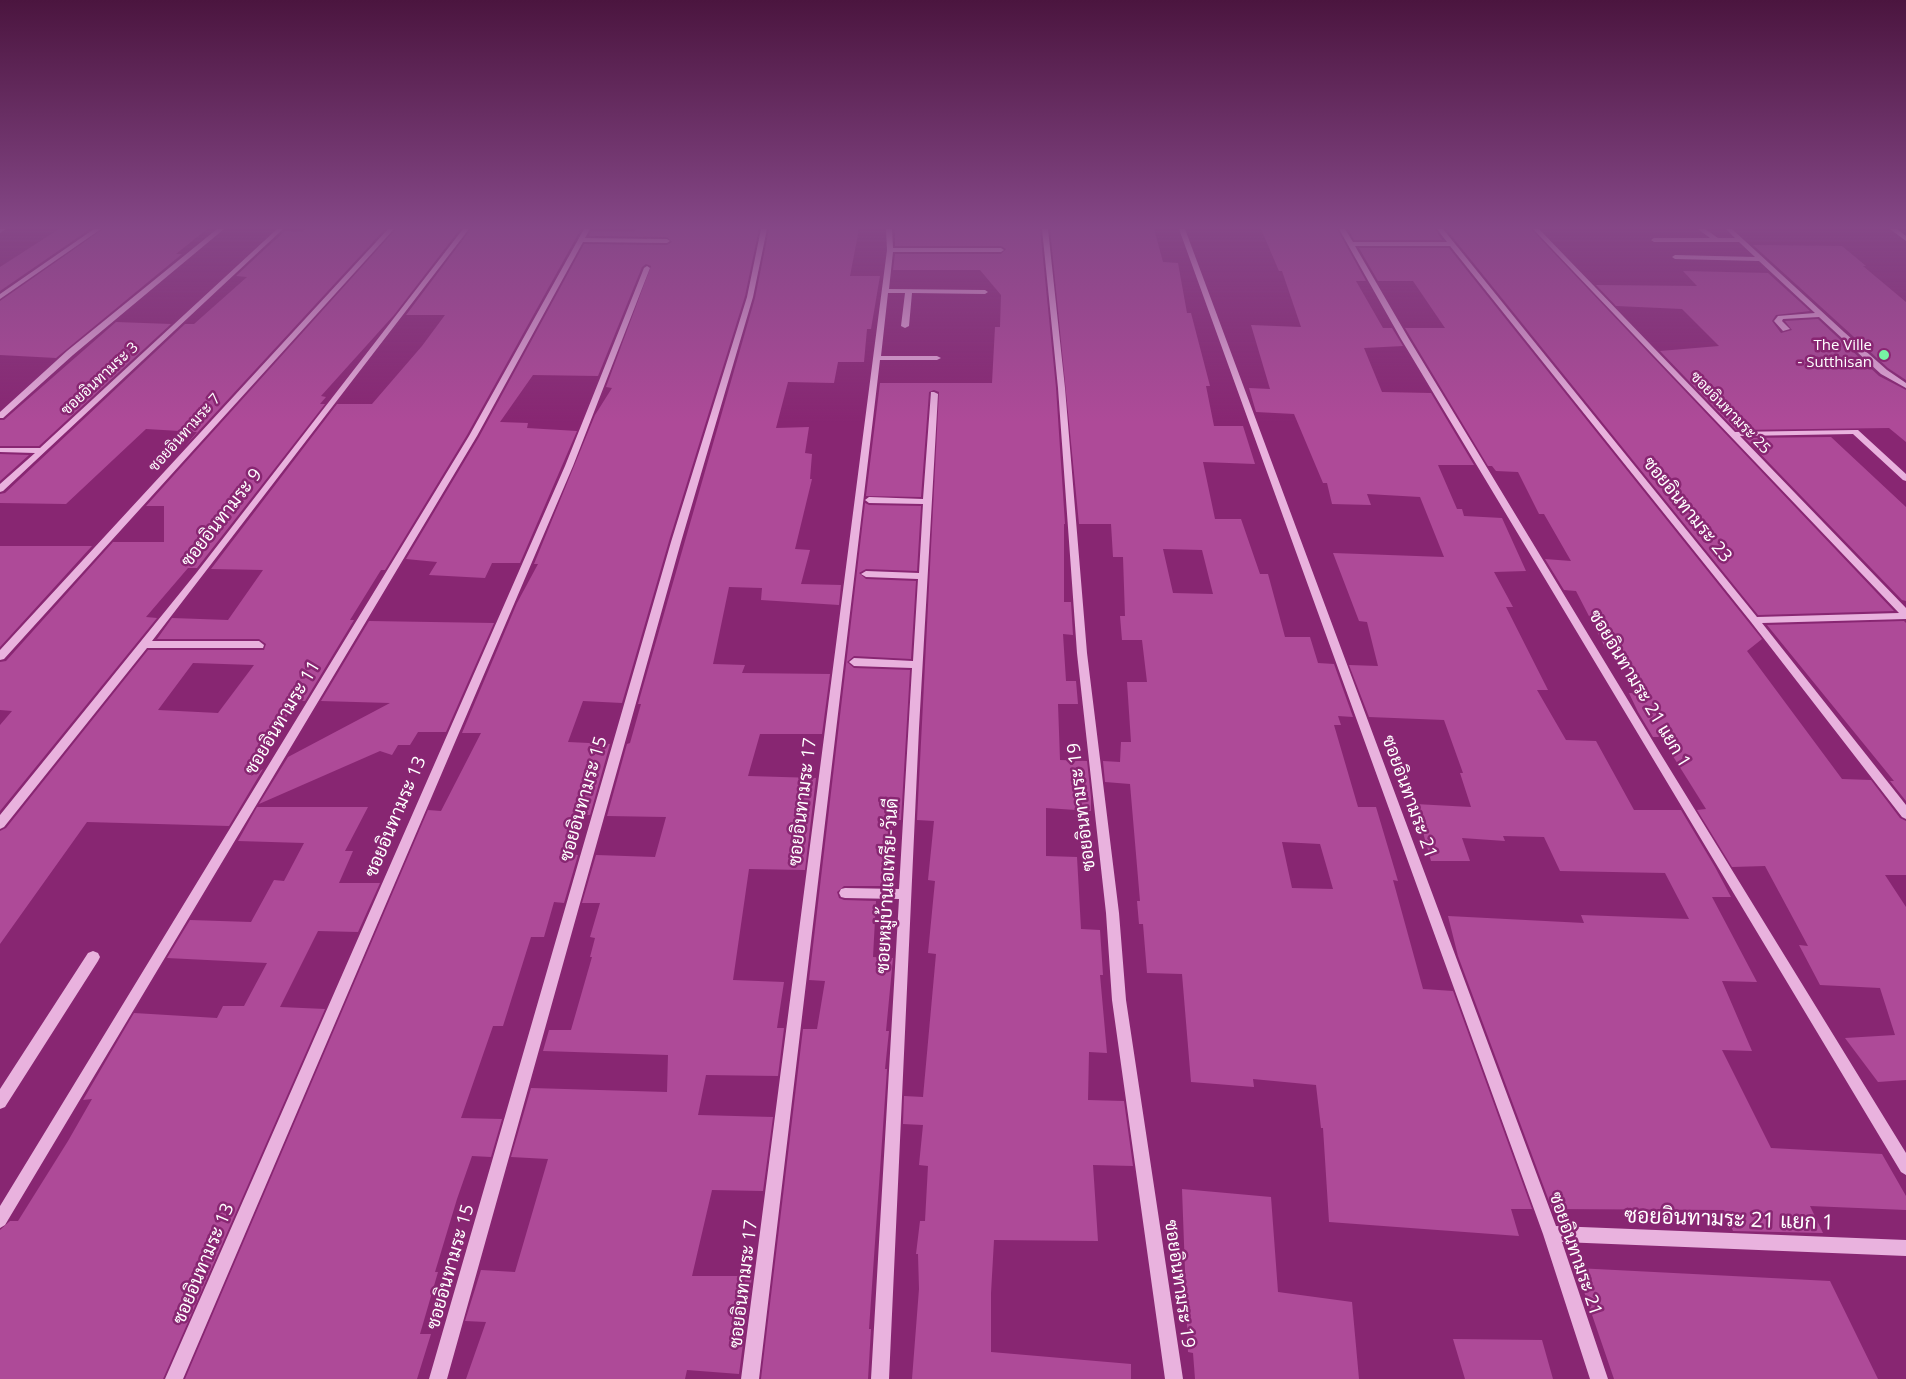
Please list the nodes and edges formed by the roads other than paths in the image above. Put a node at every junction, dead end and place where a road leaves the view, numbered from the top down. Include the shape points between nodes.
1 (143, 293) edge
2 (211, 293) edge
3 (332, 293) edge
4 (416, 293) edge
5 (551, 293) edge
6 (637, 293) edge
7 (751, 293) edge
8 (884, 293) edge
9 (909, 293) edge
10 (1053, 293) edge
11 (1206, 293) edge
12 (1379, 293) edge
13 (1492, 293) edge
14 (1598, 293) edge
15 (1798, 293) edge
16 (1821, 315) junction
17 (905, 326) dead end
18 (1786, 329) dead end
19 (876, 358) junction
20 (937, 358) dead end
21 (1906, 386) edge
22 (934, 394) dead end
23 (0, 416) edge
24 (1732, 434) junction
25 (0, 450) edge
26 (42, 451) junction
27 (1906, 478) edge
28 (0, 489) edge
29 (869, 500) dead end
30 (928, 502) junction
31 (866, 574) dead end
32 (924, 576) junction
33 (1906, 615) edge
34 (1754, 620) junction
35 (144, 644) junction
36 (259, 645) dead end
37 (0, 656) edge
38 (854, 662) dead end
39 (918, 665) junction
40 (1906, 814) edge
41 (0, 824) edge
42 (845, 893) dead end
43 (906, 894) junction
44 (93, 957) dead end
45 (0, 1102) edge
46 (1906, 1167) edge
47 (0, 1220) edge
48 (1551, 1234) junction
49 (1906, 1248) edge
50 (174, 1379) edge
51 (438, 1379) edge
52 (750, 1379) edge
53 (880, 1379) edge
54 (1174, 1379) edge
55 (1599, 1379) edge

1 - 23 street, ซอยอินทามระ 3
2 - 26 street, ซอยอินทามระ 3
3 - 37 street, ซอยอินทามระ 7
4 - 35 street, ซอยอินทามระ 9
5 - 47 street, ซอยอินทามระ 11 via 472,436
6 - 50 street, ซอยอินทามระ 13 via 565,477
7 - 51 street, ซอยอินทามระ 15 via 669,565
8 - 19 street, ซอยอินทามระ 17
9 - 17 street
10 - 54 street, ซอยอินทามระ 19 via 1082,654 1119,1000
11 - 48 street, ซอยอินทามระ 21
12 - 46 street, ซอยอินทามระ 21 แยก 1
13 - 34 street, ซอยอินทามระ 23
14 - 24 street, ซอยอินทามระ 25
15 - 16 street
16 - 18 street via 1780,317 1778,321
16 - 21 street via 1884,372
19 - 20 street
19 - 52 street, ซอยอินทามระ 17
22 - 30 street, ซอยหมู่บ้านเอเทรีย-วันดี
24 - 27 street via 1855,432
24 - 33 street, ซอยอินทามระ 25
25 - 26 street
26 - 28 street, ซอยอินทามระ 3
29 - 30 street
30 - 32 street, ซอยหมู่บ้านเอเทรีย-วันดี
31 - 32 street
32 - 39 street, ซอยหมู่บ้านเอเทรีย-วันดี
33 - 34 street
34 - 40 street, ซอยอินทามระ 23
35 - 36 street
35 - 41 street, ซอยอินทามระ 9
38 - 39 street
39 - 43 street, ซอยหมู่บ้านเอเทรีย-วันดี
42 - 43 street
43 - 53 street, ซอยหมู่บ้านเอเทรีย-วันดี
44 - 45 street
48 - 49 street, ซอยอินทามระ 21 แยก 1
48 - 55 street, ซอยอินทามระ 21

